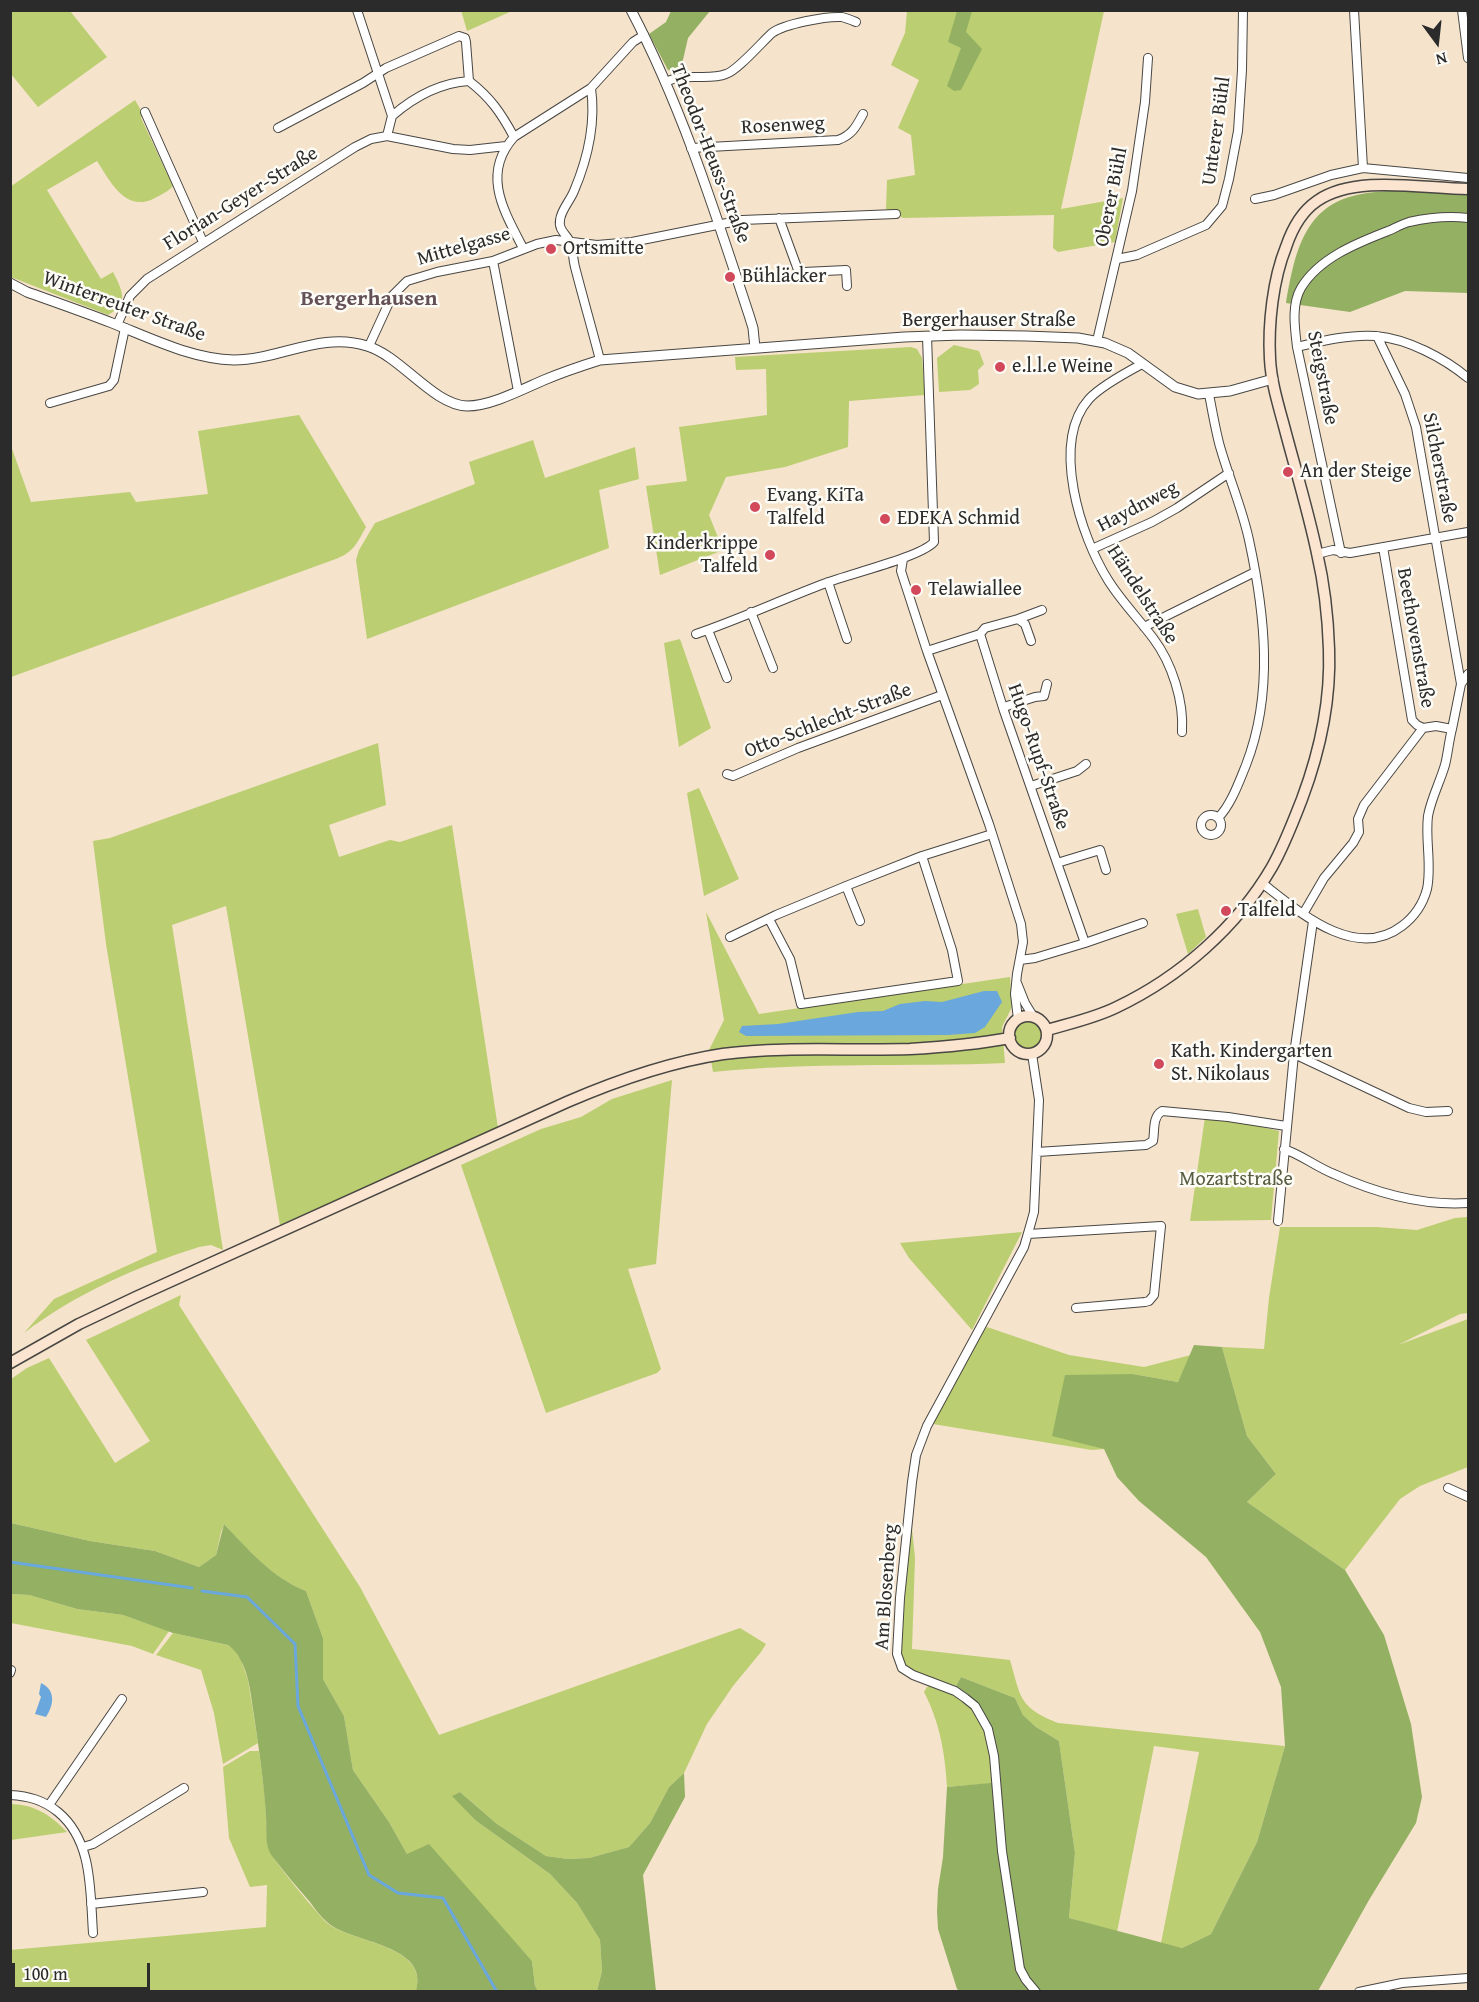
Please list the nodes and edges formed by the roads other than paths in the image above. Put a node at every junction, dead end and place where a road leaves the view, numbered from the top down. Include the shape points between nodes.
1 (357, 10) edge
2 (631, 10) edge
3 (1243, 10) edge
4 (1354, 10) edge
5 (1462, 10) edge
6 (856, 21) dead end
7 (644, 35) junction
8 (1148, 58) dead end
9 (1468, 58) edge
10 (378, 73) junction
11 (470, 81) junction
12 (665, 82) junction
13 (591, 88) junction
14 (145, 112) dead end
15 (863, 114) dead end
16 (392, 116) junction
17 (278, 128) dead end
18 (387, 136) junction
19 (514, 137) junction
20 (506, 146) junction
21 (692, 148) junction
22 (1363, 168) junction
23 (1468, 178) edge
24 (1468, 189) edge
25 (1255, 199) dead end
26 (896, 214) dead end
27 (778, 218) junction
28 (1468, 218) edge
29 (719, 224) junction
30 (570, 241) junction
31 (203, 242) junction
32 (523, 248) junction
33 (1117, 259) junction
34 (493, 261) junction
35 (10, 283) edge
36 (847, 285) dead end
37 (121, 327) junction
38 (927, 336) junction
39 (1377, 336) junction
40 (1097, 341) junction
41 (369, 346) junction
42 (1297, 347) junction
43 (755, 348) junction
44 (600, 360) junction
45 (1142, 364) junction
46 (1468, 378) edge
47 (1273, 379) junction
48 (518, 391) junction
49 (1209, 394) junction
50 (50, 403) dead end
51 (459, 405) joint
52 (1229, 473) junction
53 (1468, 532) edge
54 (1435, 538) junction
55 (1383, 548) junction
56 (1092, 549) junction
57 (1341, 553) junction
58 (1317, 554) junction
59 (903, 559) junction
60 (1255, 572) junction
61 (828, 582) junction
62 (1042, 610) dead end
63 (751, 612) junction
64 (1018, 619) junction
65 (1144, 627) junction
66 (708, 630) junction
67 (696, 634) dead end
68 (980, 634) junction
69 (848, 639) dead end
70 (1031, 641) dead end
71 (927, 651) junction
72 (773, 668) dead end
73 (1468, 674) edge
74 (727, 678) dead end
75 (1047, 684) dead end
76 (1461, 684) junction
77 (942, 694) junction
78 (1004, 706) junction
79 (1423, 728) junction
80 (1452, 729) junction
81 (1182, 732) dead end
82 (1086, 764) dead end
83 (727, 774) dead end
84 (1031, 786) junction
85 (1218, 818) dead end
86 (992, 834) junction
87 (922, 856) junction
88 (1057, 863) junction
89 (1106, 870) dead end
90 (1262, 883) junction
91 (846, 886) junction
92 (1303, 914) junction
93 (769, 919) junction
94 (860, 921) dead end
95 (1313, 921) junction
96 (1143, 923) dead end
97 (730, 937) dead end
98 (1085, 943) junction
99 (1020, 960) junction
100 (1017, 983) junction
101 (1033, 1016) junction
102 (1018, 1019) junction
103 (1047, 1030) junction
104 (1010, 1038) junction
105 (1032, 1054) junction
106 (1294, 1054) junction
107 (1448, 1111) dead end
108 (1286, 1126) junction
109 (1284, 1149) junction
110 (1037, 1152) junction
111 (1468, 1203) edge
112 (1278, 1221) dead end
113 (1028, 1234) junction
114 (1076, 1308) dead end
115 (10, 1363) edge
116 (1448, 1488) dead end
117 (1468, 1497) edge
118 (122, 1699) dead end
119 (184, 1788) dead end
120 (10, 1795) edge
121 (50, 1805) junction
122 (83, 1847) junction
123 (203, 1892) dead end
124 (91, 1904) junction
125 (93, 1933) dead end
126 (1468, 1978) edge
127 (1036, 1992) edge
128 (1359, 1992) edge

1 - 10 street
2 - 7 street, Theodor-Heuss-Straße
3 - 33 street, Unterer Bühl via 1238,131 1222,206 1206,225 1137,255
4 - 22 street
5 - 9 street
6 - 12 street via 842,17 789,24 772,33 731,72
7 - 12 street, Theodor-Heuss-Straße
7 - 13 street
8 - 33 street, Oberer Bühl via 1135,171
10 - 11 street via 462,36
10 - 16 street
10 - 17 street
11 - 16 street via 428,91
11 - 19 street via 494,103
12 - 21 street, Theodor-Heuss-Straße
13 - 19 street
13 - 30 street via 588,153 559,223
14 - 31 street
15 - 21 street, Rosenweg via 853,132 838,140
16 - 18 street
18 - 20 street via 453,149
18 - 31 street, Florian-Geyer-Straße via 355,147
19 - 20 street
20 - 32 street via 497,168 497,187
21 - 29 street, Theodor-Heuss-Straße
22 - 23 street
22 - 25 street
24 - 47 main road via 1390,184 1362,187 1330,194 1309,207 1292,229 1278,266 1271,333
26 - 27 street, Mittelgasse
27 - 29 street, Mittelgasse
27 - 36 street via 798,270 846,270
28 - 42 street, Steigstraße via 1409,222 1354,244 1318,268 1300,289 1294,322
29 - 30 street, Mittelgasse via 632,242 597,245
29 - 43 street, Theodor-Heuss-Straße via 751,321
30 - 32 street, Mittelgasse via 556,240
30 - 44 street
31 - 37 street, Florian-Geyer-Straße via 136,288
32 - 34 street, Mittelgasse
33 - 40 street, Oberer Bühl
34 - 41 street, Mittelgasse via 407,281 392,296
34 - 48 street
35 - 37 street, Winterreuter Straße
37 - 41 street, Winterreuter Straße via 191,352 232,360 327,342
37 - 50 street, Florian-Geyer-Straße via 114,380 109,386
38 - 40 street, Bergerhauser Straße
38 - 43 street, Bergerhauser Straße
38 - 59 street via 934,542
39 - 42 street
39 - 46 street via 1428,352
39 - 54 street, Silcherstraße via 1416,427
40 - 45 street, Bergerhauser Straße via 1116,347
41 - 51 street, Winterreuter Straße
42 - 57 street, Steigstraße
43 - 44 street, Bergerhauser Straße
44 - 48 street, Bergerhauser Straße
45 - 49 street, Bergerhauser Straße via 1175,387
45 - 56 street, Händelstraße via 1089,399 1076,423 1072,476 1080,517
47 - 49 street, Bergerhauser Straße
47 - 58 main road
48 - 51 street, Bergerhauser Straße via 476,405
49 - 52 street
52 - 56 street, Haydnweg via 1152,522
52 - 60 street
53 - 54 street
54 - 55 street
54 - 76 street, Silcherstraße
55 - 57 street
55 - 79 street, Beethovenstraße via 1412,720
56 - 65 street, Händelstraße via 1110,583
57 - 58 street via 1333,550
58 - 90 main road via 1329,649 1326,713 1304,794
59 - 61 street
59 - 71 street via 901,571
60 - 65 street
60 - 85 street via 1264,663 1258,728 1240,781
61 - 63 street
61 - 69 street
62 - 64 street
63 - 66 street
63 - 72 street
64 - 68 street via 985,628
64 - 70 street via 1025,624
65 - 81 street, Händelstraße via 1172,675 1182,711
66 - 67 street
66 - 74 street
68 - 71 street
68 - 78 street, Hugo-Rupf-Straße
71 - 77 street
73 - 76 street
75 - 78 street via 1044,696
76 - 80 street
77 - 83 street, Otto-Schlecht-Straße via 733,776
77 - 86 street
78 - 84 street, Hugo-Rupf-Straße
79 - 80 street
79 - 92 street via 1364,805 1353,843 1324,878
80 - 95 street via 1446,763 1428,816 1426,892 1414,915 1391,934 1378,937 1345,935
82 - 84 street via 1077,771
84 - 88 street, Hugo-Rupf-Straße
86 - 87 street
86 - 99 street via 1021,924
87 - 91 street
87 - 93 street via 958,981 801,1004 790,959
88 - 89 street via 1100,850
88 - 98 street, Hugo-Rupf-Straße
90 - 92 street
90 - 103 main road via 1234,918 1171,975 1108,1011
91 - 93 street
91 - 94 street
92 - 95 street
93 - 97 street
95 - 106 street
96 - 98 street
98 - 99 street
99 - 100 street
100 - 101 street
100 - 102 street
101 - 102 main road
101 - 103 main road
102 - 104 main road via 1010,1028
103 - 105 main road via 1046,1043
104 - 105 main road via 1016,1050
104 - 115 main road via 909,1049 746,1052 698,1058 641,1073 567,1101 136,1297
105 - 110 street, Am Blosenberg via 1039,1100
106 - 107 street via 1409,1108
106 - 108 street
108 - 109 street
108 - 110 street via 1162,1111 1155,1118 1153,1141 1146,1145
109 - 111 street via 1366,1189 1404,1198
109 - 112 street
110 - 113 street, Am Blosenberg via 1034,1212
113 - 114 street via 1161,1226 1152,1298 1145,1302
113 - 127 street, Am Blosenberg via 927,1426 916,1455 897,1654 902,1668 955,1691 975,1706 988,1729 1020,1969
116 - 117 street
118 - 121 street
119 - 122 street
120 - 121 street
121 - 122 street via 72,1825
122 - 124 street
123 - 124 street
124 - 125 street
126 - 128 street via 1402,1983

